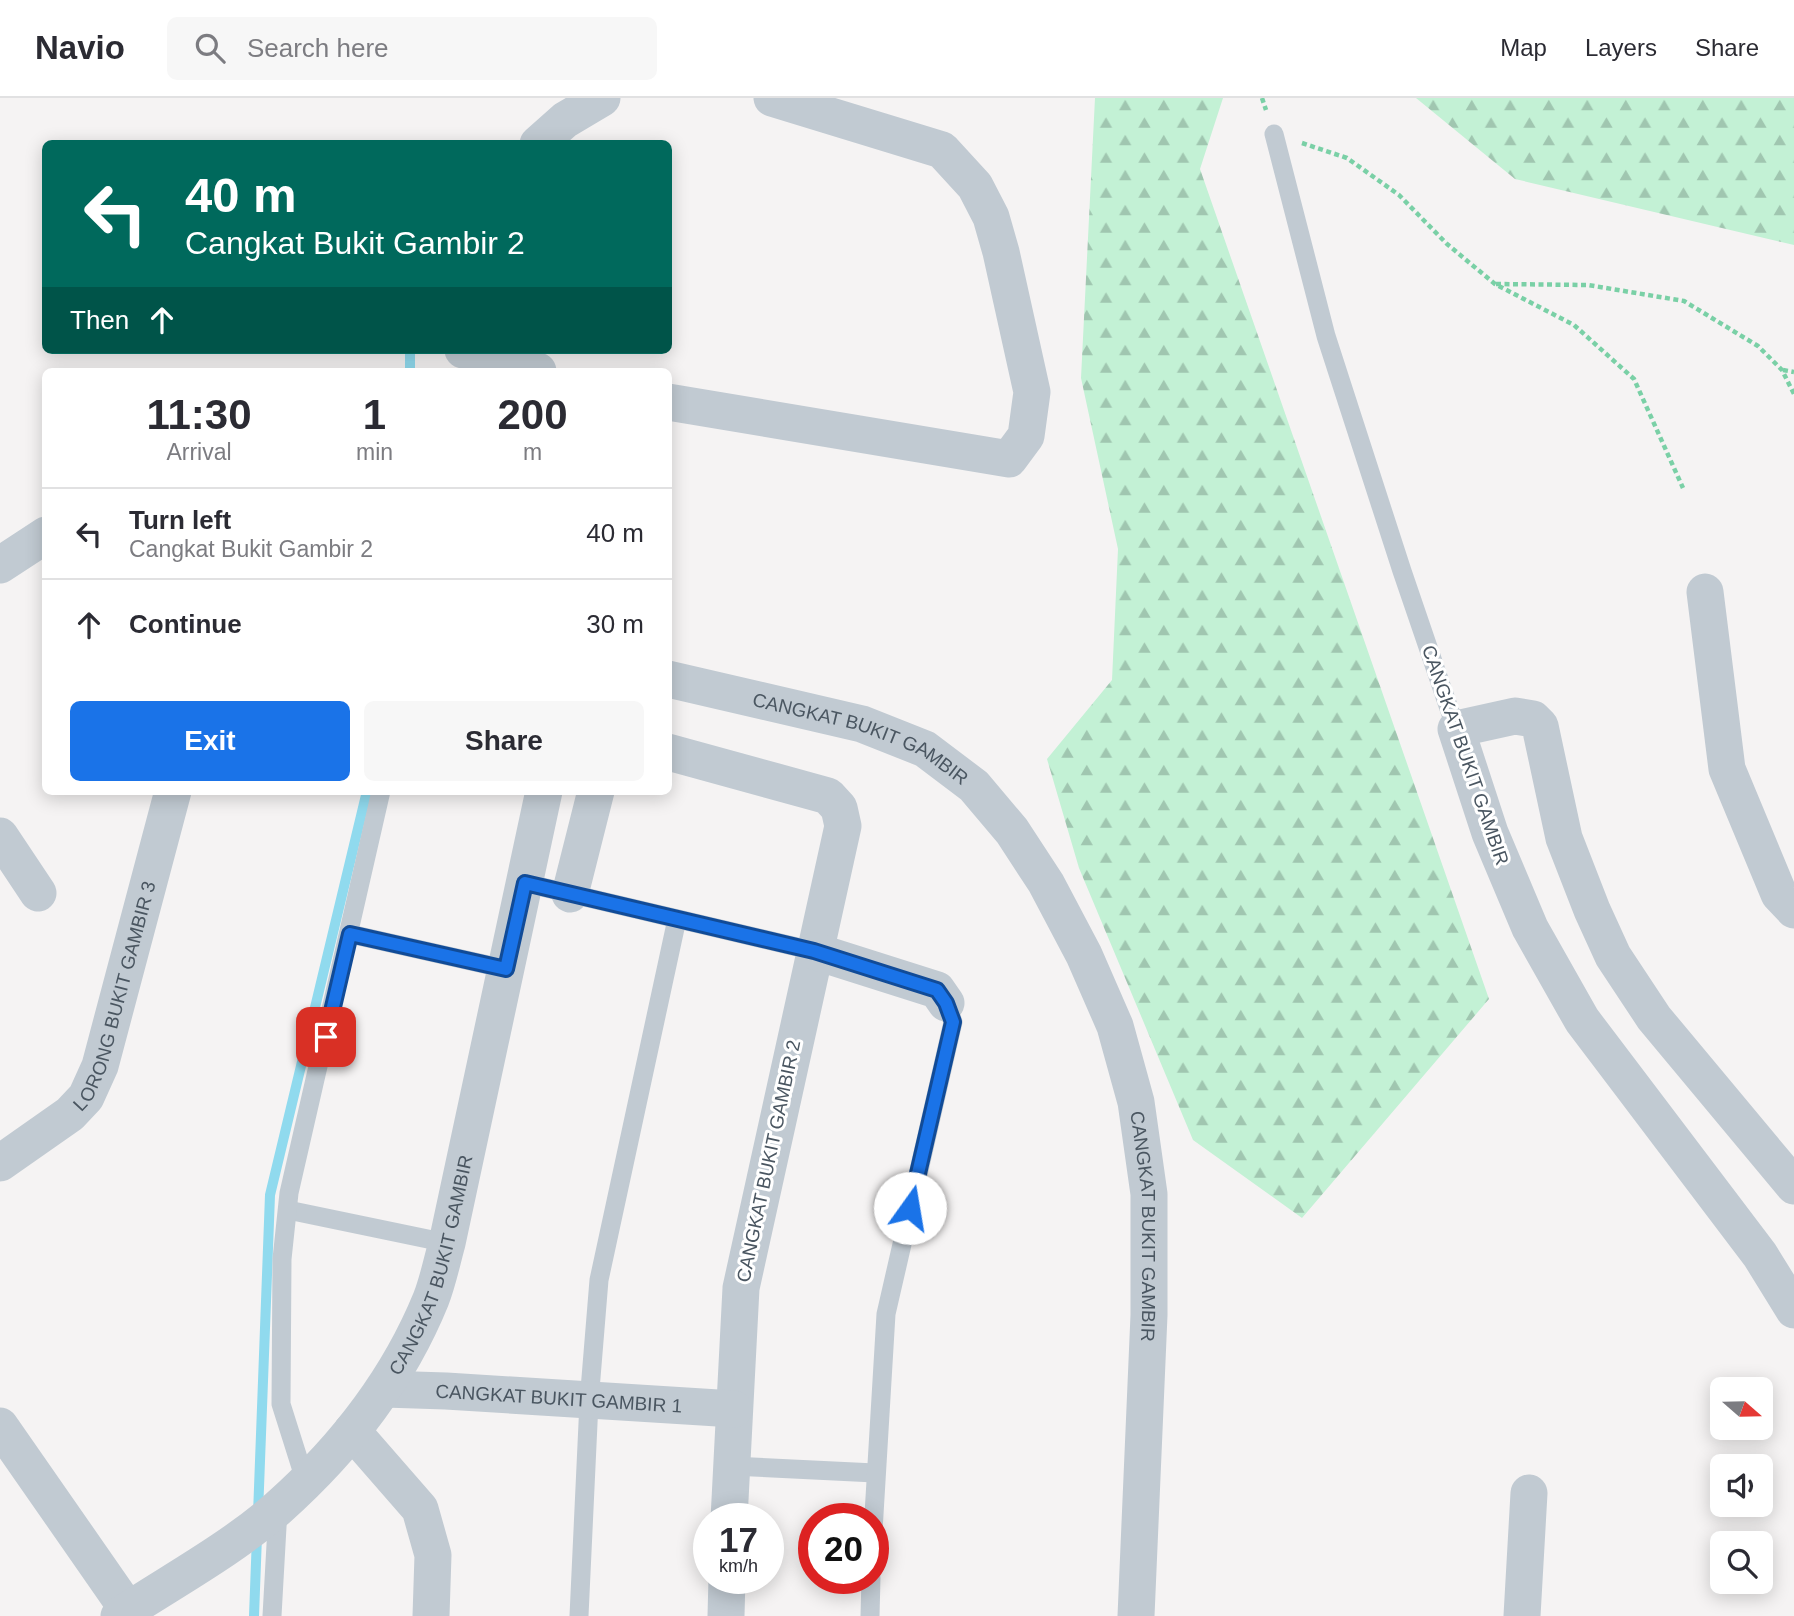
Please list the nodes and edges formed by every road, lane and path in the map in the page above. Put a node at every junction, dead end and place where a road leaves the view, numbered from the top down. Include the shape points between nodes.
1 (602, 98) edge
2 (772, 98) edge
3 (1274, 134) joint
4 (542, 140) edge
5 (1495, 284) junction
6 (477, 354) edge
7 (527, 368) edge
8 (1782, 370) junction
9 (1794, 372) edge
10 (1794, 394) edge
11 (672, 403) edge
12 (1683, 488) dead end
13 (42, 538) edge
14 (0, 565) edge
15 (1705, 592) dead end
16 (672, 680) edge
17 (1456, 729) junction
18 (672, 753) edge
19 (172, 795) edge
20 (380, 795) edge
21 (543, 795) edge
22 (595, 795) edge
23 (0, 836) edge
24 (525, 883) junction
25 (38, 893) dead end
26 (570, 894) junction
27 (1786, 902) edge
28 (677, 919) junction
29 (350, 934) junction
30 (814, 951) junction
31 (506, 969) junction
32 (946, 1003) joint
33 (0, 1163) edge
34 (1794, 1186) edge
35 (288, 1210) junction
36 (447, 1242) junction
37 (1794, 1310) edge
38 (384, 1389) junction
39 (589, 1402) junction
40 (734, 1409) junction
41 (0, 1426) edge
42 (352, 1431) junction
43 (731, 1466) junction
44 (876, 1473) junction
45 (305, 1480) junction
46 (1529, 1493) dead end
47 (730, 1503) edge
48 (874, 1503) edge
49 (272, 1512) junction
50 (727, 1594) edge
51 (871, 1594) edge
52 (124, 1613) edge
53 (272, 1616) edge
54 (431, 1616) edge
55 (579, 1616) edge
56 (726, 1616) edge
57 (870, 1616) edge
58 (1136, 1616) edge
59 (1522, 1616) edge

1 - 4 street
2 - 11 street via 942,150 975,186 1001,252 1032,392 1026,436 1009,459
3 - 5 path via 1347,158 1399,195
3 - 17 lane, CANGKAT BUKIT GAMBIR via 1326,336
5 - 8 path via 1588,285 1684,301 1758,346
5 - 12 path via 1574,325 1634,379
6 - 7 street
8 - 9 path
8 - 10 path
13 - 14 street
15 - 27 street via 1727,769
16 - 58 street, CANGKAT BUKIT GAMBIR via 862,724 925,750 974,786 1012,831 1084,955 1115,1026 1136,1101 1149,1194 1149,1315
17 - 34 street via 1515,716 1533,719 1540,726 1564,838 1613,956 1654,1018
17 - 37 street, CANGKAT BUKIT GAMBIR via 1490,833 1530,928 1582,1020 1760,1255
18 - 30 street, CANGKAT BUKIT GAMBIR 2 via 828,796 839,808 843,826
19 - 33 street, LORONG BUKIT GAMBIR 3 via 100,1066 86,1097 70,1114
20 - 29 lane
21 - 24 street, CANGKAT BUKIT GAMBIR
22 - 26 street
23 - 25 street
24 - 26 lane
24 - 31 street, CANGKAT BUKIT GAMBIR
26 - 28 lane
28 - 30 lane
28 - 39 lane via 598,1280
29 - 31 lane
29 - 35 lane
30 - 32 street via 937,990
30 - 40 street, CANGKAT BUKIT GAMBIR 2 via 741,1288
31 - 36 street, CANGKAT BUKIT GAMBIR
32 - 44 lane via 953,1022 886,1314
35 - 36 lane
35 - 45 lane via 282,1259 281,1404
36 - 38 street, CANGKAT BUKIT GAMBIR via 432,1297
38 - 39 street, CANGKAT BUKIT GAMBIR 1
38 - 42 street, CANGKAT BUKIT GAMBIR
39 - 40 street, CANGKAT BUKIT GAMBIR 1
39 - 55 lane
40 - 43 street, CANGKAT BUKIT GAMBIR 2
41 - 52 street
42 - 45 street, CANGKAT BUKIT GAMBIR
42 - 54 street via 420,1509 433,1555
43 - 44 lane
43 - 47 street, CANGKAT BUKIT GAMBIR 2
44 - 48 lane
45 - 49 street, CANGKAT BUKIT GAMBIR
46 - 59 street
49 - 52 street, CANGKAT BUKIT GAMBIR
49 - 53 lane
50 - 56 street
51 - 57 lane

